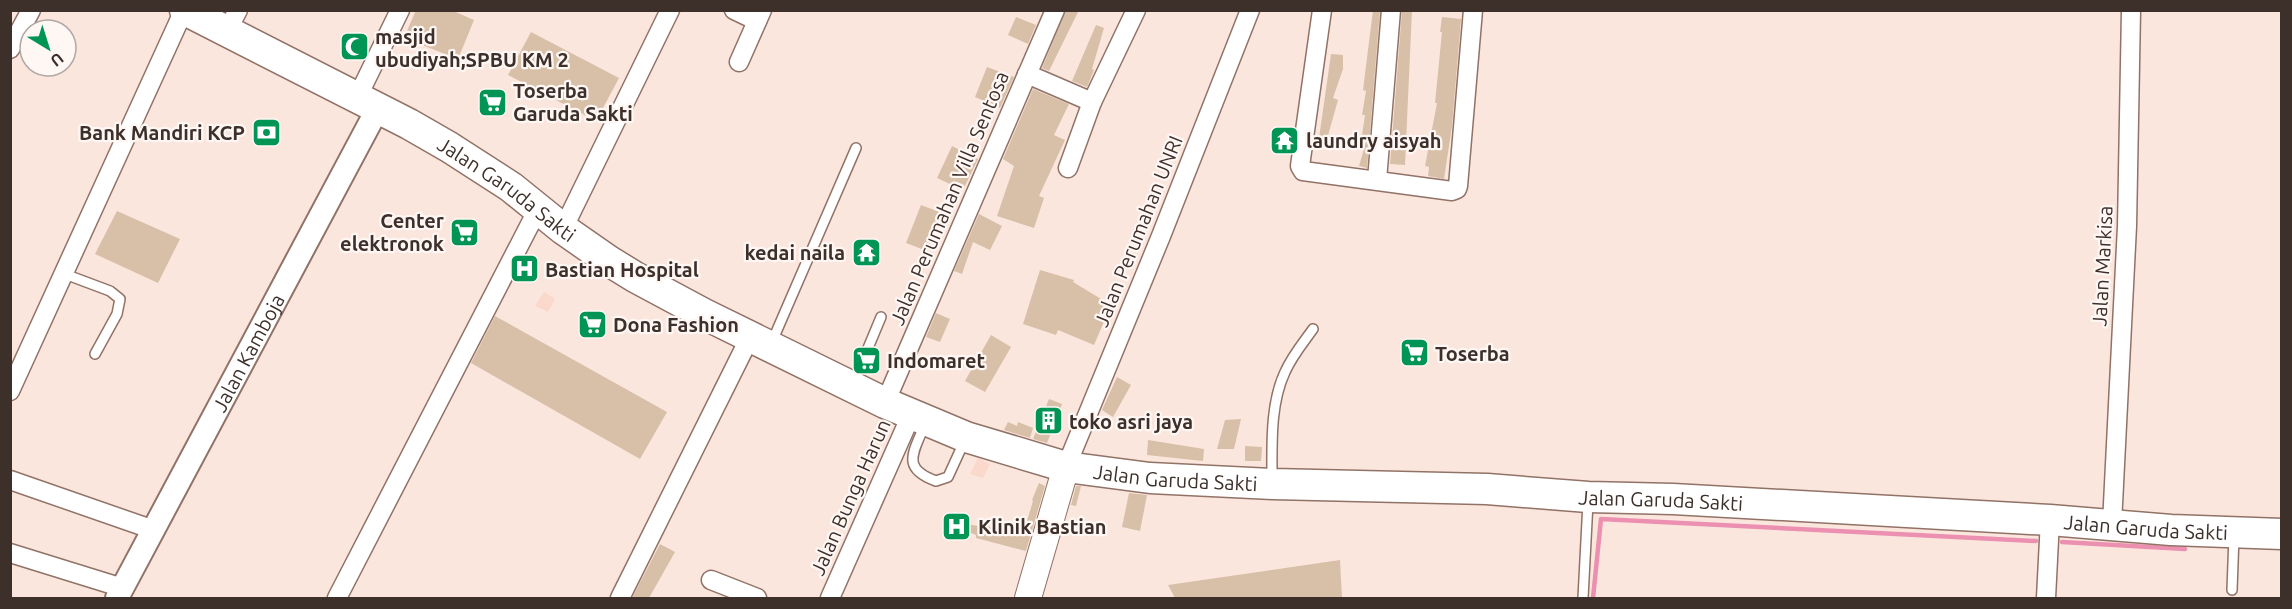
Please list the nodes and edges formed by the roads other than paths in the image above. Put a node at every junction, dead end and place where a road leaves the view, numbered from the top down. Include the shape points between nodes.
1 (31, 10) edge
2 (184, 10) edge
3 (400, 10) edge
4 (670, 10) edge
5 (734, 10) edge
6 (1055, 10) edge
7 (1136, 10) edge
8 (1250, 10) edge
9 (1322, 10) edge
10 (1391, 10) edge
11 (1473, 10) edge
12 (2131, 10) edge
13 (760, 16) edge
14 (233, 21) edge
15 (10, 49) edge
16 (740, 62) dead end
17 (1027, 74) junction
18 (1092, 102) junction
19 (367, 103) junction
20 (856, 148) dead end
21 (1068, 168) dead end
22 (1377, 180) junction
23 (539, 207) junction
24 (564, 229) junction
25 (62, 273) junction
26 (881, 317) dead end
27 (1313, 328) dead end
28 (760, 341) junction
29 (95, 354) dead end
30 (852, 386) junction
31 (10, 391) edge
32 (908, 412) junction
33 (966, 437) junction
34 (1066, 467) junction
35 (10, 480) edge
36 (1272, 484) junction
37 (1588, 497) junction
38 (2050, 520) junction
39 (2112, 524) junction
40 (154, 530) junction
41 (2235, 533) junction
42 (2282, 534) edge
43 (10, 553) edge
44 (711, 580) dead end
45 (2232, 590) dead end
46 (120, 593) edge
47 (337, 598) edge
48 (620, 598) edge
49 (757, 598) edge
50 (830, 598) edge
51 (1028, 598) edge
52 (1583, 598) edge
53 (2046, 598) edge

1 - 15 street
2 - 14 highway, Jalan Garuda Sakti
2 - 25 street
3 - 19 street
4 - 24 street
5 - 13 street
6 - 17 street, Jalan Perumahan Villa Sentosa
7 - 18 street
8 - 34 street, Jalan Perumahan UNRI
9 - 22 street via 1301,169 1308,174
10 - 22 street
11 - 22 street via 1457,189
12 - 39 street, Jalan Markisa via 2127,226
13 - 16 street
14 - 19 highway, Jalan Garuda Sakti
17 - 18 street
17 - 32 street, Jalan Perumahan Villa Sentosa
18 - 21 street
19 - 23 highway, Jalan Garuda Sakti via 470,160
19 - 40 street, Jalan Kamboja
20 - 28 lane
23 - 24 highway, Jalan Garuda Sakti
23 - 47 street
24 - 28 highway, Jalan Garuda Sakti via 635,277
25 - 29 lane via 110,291 120,299 117,314
25 - 31 street
26 - 30 lane
27 - 36 lane via 1294,355 1275,403
28 - 30 highway, Jalan Garuda Sakti
28 - 48 street via 711,415
30 - 32 highway, Jalan Garuda Sakti
32 - 33 highway, Jalan Garuda Sakti
32 - 33 lane via 915,451 913,464 919,474 928,478 936,481 948,477
32 - 50 street, Jalan Bunga Harun
33 - 34 highway, Jalan Garuda Sakti
34 - 36 highway, Jalan Garuda Sakti via 1150,478
34 - 51 main road
35 - 40 street
36 - 37 highway, Jalan Garuda Sakti via 1488,489
37 - 38 highway, Jalan Garuda Sakti
37 - 52 lane
38 - 39 highway, Jalan Garuda Sakti
38 - 53 street
39 - 41 highway, Jalan Garuda Sakti
40 - 46 street, Jalan Kamboja
41 - 42 highway, Jalan Garuda Sakti
41 - 45 lane
43 - 46 street
44 - 49 street

